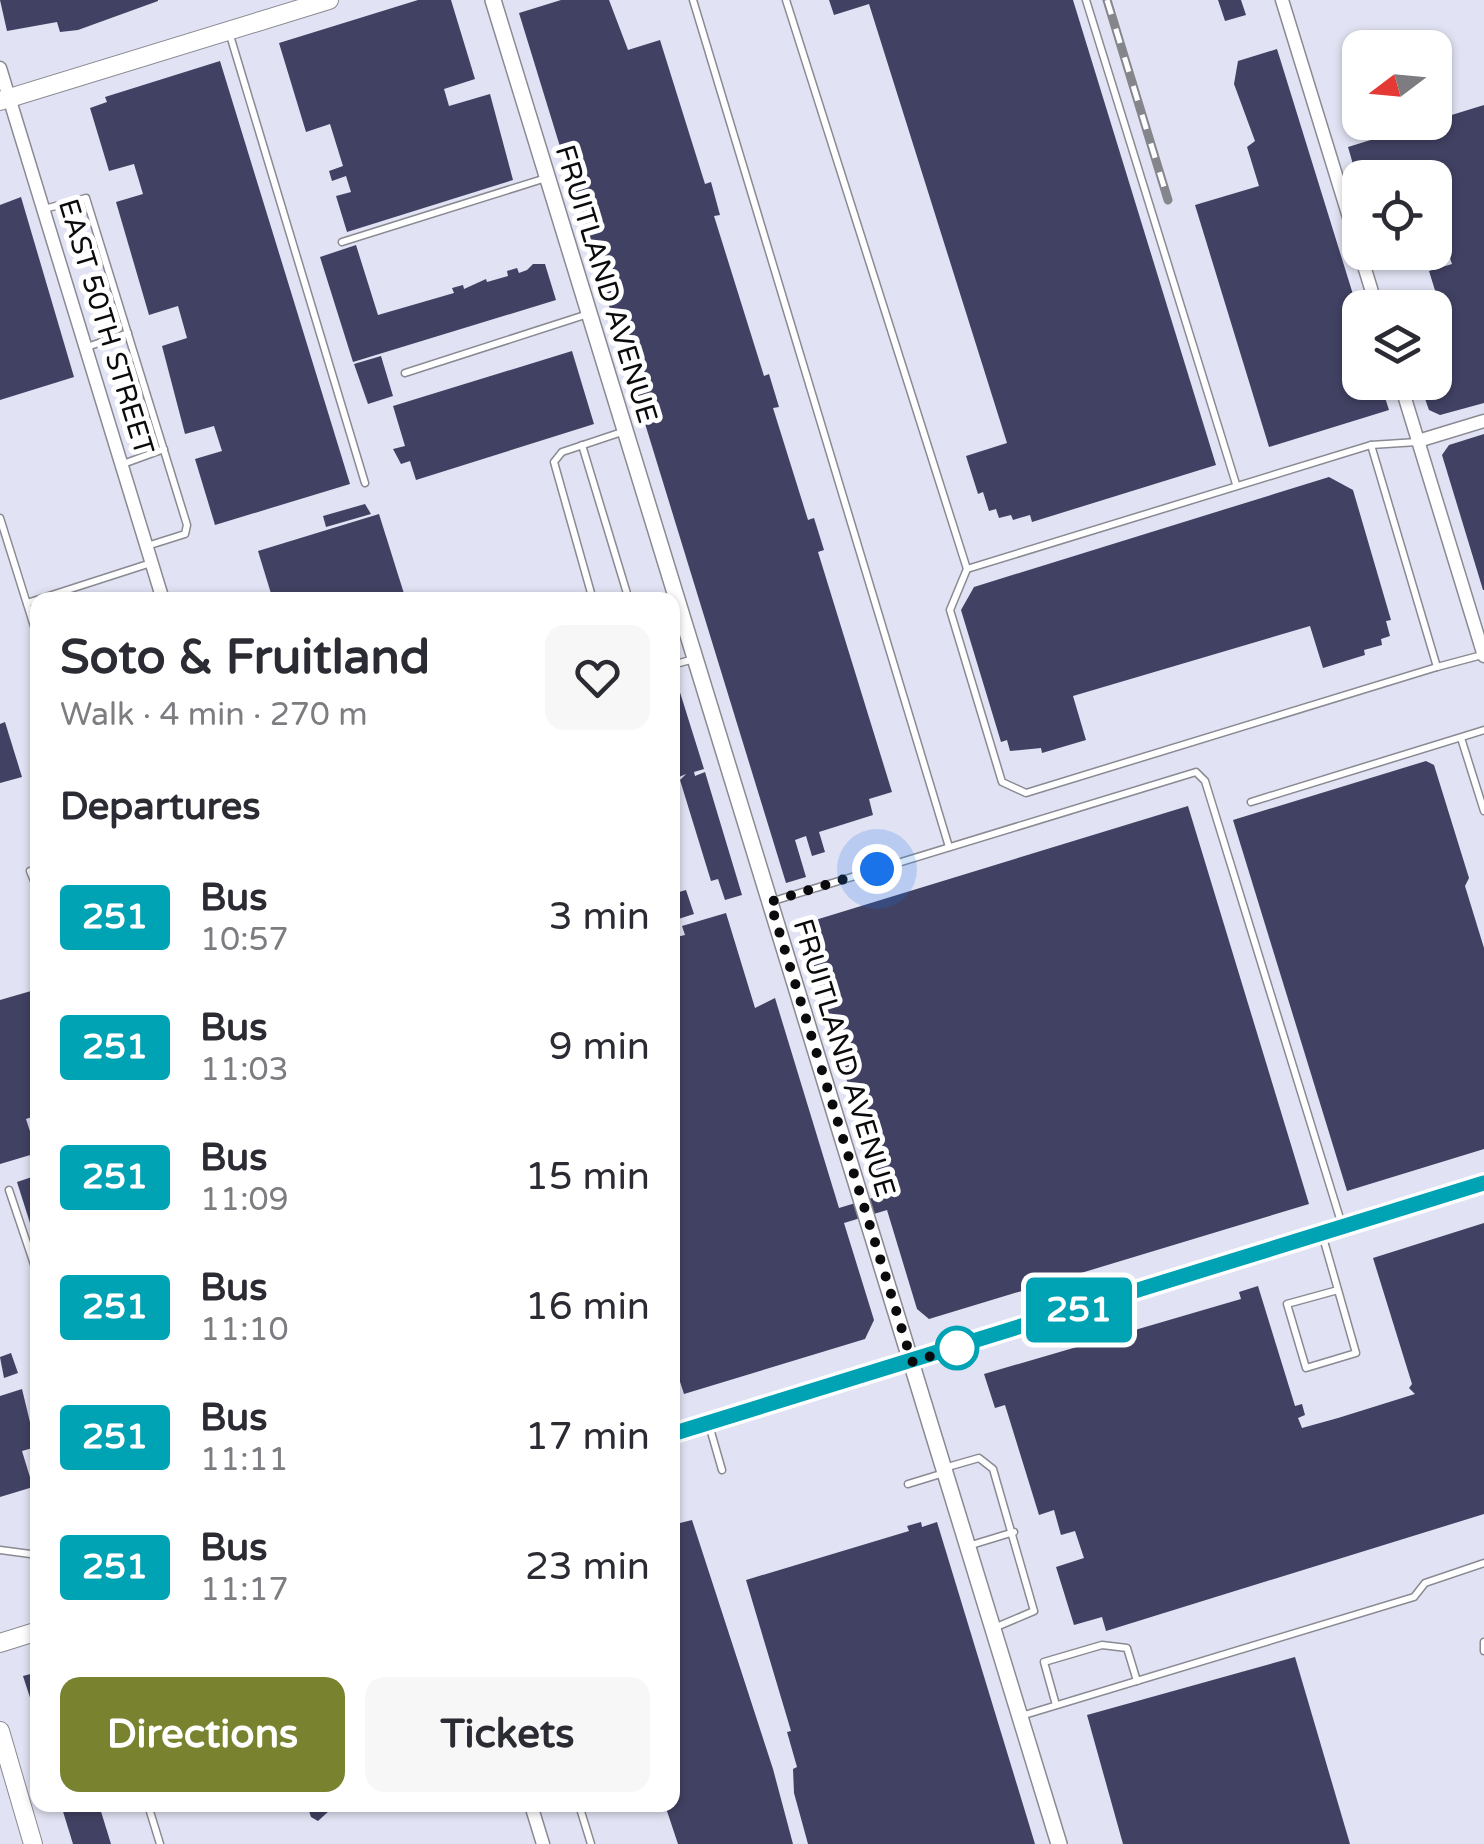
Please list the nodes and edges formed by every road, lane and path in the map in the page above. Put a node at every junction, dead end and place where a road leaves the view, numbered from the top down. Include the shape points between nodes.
1 (329, 0) edge
2 (493, 0) edge
3 (694, 0) edge
4 (786, 0) edge
5 (1086, 0) edge
6 (1282, 0) edge
7 (229, 31) junction
8 (0, 68) edge
9 (5, 100) edge
10 (548, 177) junction
11 (43, 209) junction
12 (342, 242) dead end
13 (1371, 290) edge
14 (590, 314) junction
15 (128, 334) junction
16 (86, 348) junction
17 (405, 373) dead end
18 (1405, 400) edge
19 (1484, 421) edge
20 (626, 431) junction
21 (1418, 442) junction
22 (582, 445) junction
23 (1370, 445) junction
24 (164, 449) junction
25 (122, 465) junction
26 (365, 483) dead end
27 (1236, 484) junction
28 (0, 518) edge
29 (147, 546) junction
30 (152, 563) junction
31 (967, 570) junction
32 (61, 592) edge
33 (161, 592) edge
34 (591, 592) edge
35 (626, 592) edge
36 (675, 592) edge
37 (30, 602) edge
38 (27, 603) junction
39 (680, 607) edge
40 (30, 613) edge
41 (1484, 655) edge
42 (696, 659) junction
43 (680, 663) edge
44 (1437, 667) junction
45 (1484, 730) edge
46 (1461, 738) junction
47 (1251, 802) dead end
48 (1484, 811) edge
49 (948, 847) junction
50 (770, 902) junction
51 (1484, 1183) edge
52 (9, 1190) dead end
53 (1342, 1226) junction
54 (1322, 1233) junction
55 (30, 1252) edge
56 (1338, 1290) junction
57 (912, 1362) junction
58 (708, 1424) junction
59 (680, 1432) edge
60 (722, 1470) dead end
61 (945, 1470) junction
62 (908, 1484) dead end
63 (1014, 1532) junction
64 (968, 1546) junction
65 (0, 1550) edge
66 (30, 1555) edge
67 (1484, 1563) edge
68 (993, 1628) junction
69 (30, 1634) edge
70 (1484, 1642) edge
71 (0, 1643) edge
72 (1484, 1651) edge
73 (1137, 1681) junction
74 (1056, 1705) junction
75 (1020, 1716) junction
76 (0, 1732) edge
77 (150, 1812) edge
78 (533, 1812) edge
79 (581, 1812) edge
80 (34, 1844) edge
81 (160, 1844) edge
82 (542, 1844) edge
83 (591, 1844) edge
84 (1059, 1844) edge

1 - 7 main road
2 - 10 street, FRUITLAND AVENUE
3 - 49 lane
4 - 31 lane
5 - 27 lane
6 - 13 street
7 - 9 main road
7 - 26 lane
8 - 9 street, EAST 50TH STREET
9 - 11 street, EAST 50TH STREET
10 - 12 lane
10 - 14 street, FRUITLAND AVENUE
11 - 15 lane via 86,198
11 - 16 street, EAST 50TH STREET
14 - 17 lane
14 - 20 street, FRUITLAND AVENUE
15 - 16 lane
15 - 24 lane
16 - 25 street, EAST 50TH STREET
18 - 21 street
19 - 21 street
20 - 22 lane
20 - 36 street, FRUITLAND AVENUE
21 - 23 lane
21 - 41 street
22 - 34 lane via 562,452 554,473
22 - 35 lane
23 - 27 lane
23 - 44 lane
24 - 25 lane
24 - 29 lane via 188,528
25 - 29 street, EAST 50TH STREET
27 - 31 lane
28 - 38 lane
29 - 30 street, EAST 50TH STREET
30 - 32 lane
30 - 33 street, EAST 50TH STREET
31 - 44 lane via 950,610 1002,782 1026,793
37 - 38 lane
38 - 40 lane
39 - 42 street, FRUITLAND AVENUE
41 - 44 lane
42 - 43 lane
42 - 50 street, FRUITLAND AVENUE
45 - 46 lane
46 - 47 lane
46 - 48 lane
49 - 50 lane
49 - 53 lane via 1196,772 1205,781
50 - 57 street, FRUITLAND AVENUE
51 - 53 main road
52 - 55 lane
53 - 54 main road
54 - 56 lane
54 - 57 main road
56 - 56 lane via 1356,1353 1306,1368 1287,1304
57 - 58 main road
57 - 61 street, FRUITLAND AVENUE
58 - 59 main road
58 - 60 lane
61 - 62 lane
61 - 63 lane via 986,1461
61 - 64 street, FRUITLAND AVENUE
63 - 64 lane
63 - 68 lane via 1034,1611
64 - 68 street, FRUITLAND AVENUE
65 - 66 lane
67 - 73 lane via 1426,1583 1414,1598
68 - 75 street, FRUITLAND AVENUE
69 - 71 main road
70 - 72 lane
73 - 74 lane
73 - 74 lane via 1127,1648 1102,1645 1044,1662
74 - 75 lane
75 - 84 street, FRUITLAND AVENUE
76 - 80 main road
77 - 81 lane
78 - 82 street
79 - 83 lane

